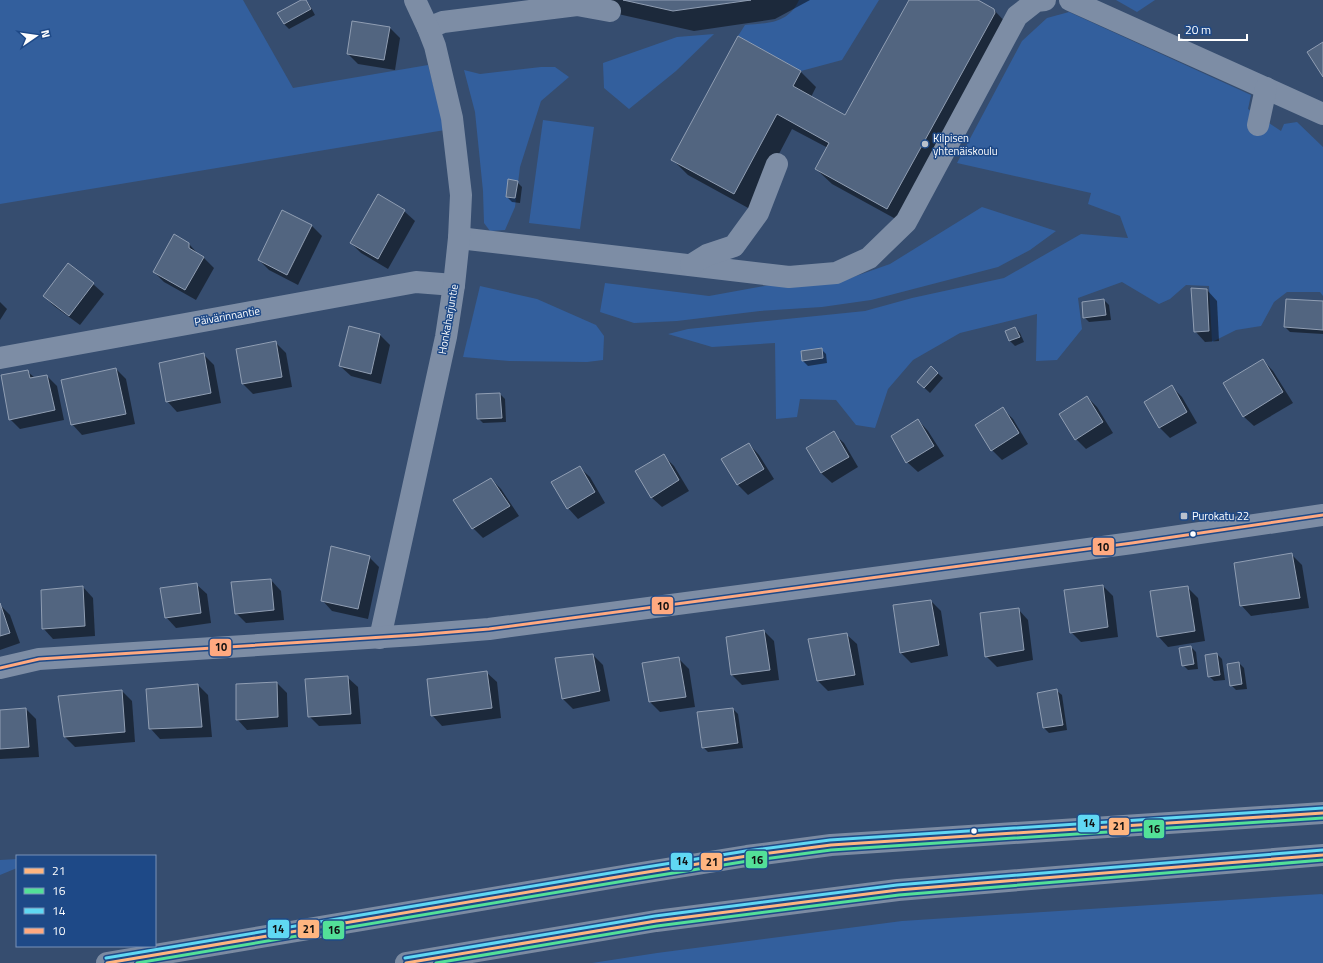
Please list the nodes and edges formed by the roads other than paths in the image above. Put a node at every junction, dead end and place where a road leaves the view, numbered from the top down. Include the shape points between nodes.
1 (415, 0) edge
2 (1045, 0) edge
3 (1070, 0) edge
4 (522, 6) edge
5 (610, 11) dead end
6 (428, 28) junction
7 (1266, 88) junction
8 (1323, 114) edge
9 (1258, 125) dead end
10 (777, 164) dead end
11 (459, 238) junction
12 (691, 265) junction
13 (454, 284) junction
14 (0, 358) edge
15 (1323, 515) edge
16 (380, 638) junction
17 (0, 668) edge
18 (1323, 813) edge
19 (1323, 855) edge
20 (107, 963) edge
21 (406, 963) edge

1 - 6 street, Honkaharjuntie
2 - 12 street via 1036,1 1017,16 906,222 869,258 836,273 789,277
3 - 7 street
4 - 5 street via 577,5
4 - 6 street via 443,22
6 - 11 street, Honkaharjuntie via 435,46 452,118 460,195
7 - 8 street
7 - 9 street
10 - 12 street via 758,212 734,246 707,255
11 - 12 street
11 - 13 street, Honkaharjuntie
13 - 14 street, Päivärinnantie via 416,282
13 - 16 street, Honkaharjuntie via 446,336
15 - 16 street via 721,599 489,629
16 - 17 street via 39,659
18 - 20 main road via 823,846 629,875
19 - 21 main road via 898,890 656,922

